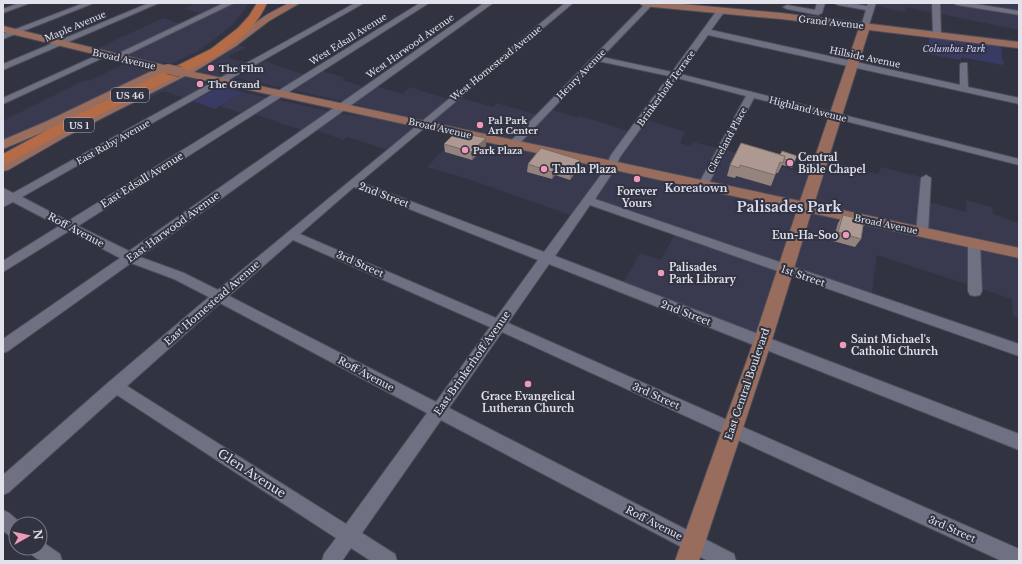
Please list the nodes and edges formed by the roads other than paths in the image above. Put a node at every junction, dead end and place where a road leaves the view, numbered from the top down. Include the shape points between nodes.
1 (26, 3) edge
2 (90, 3) edge
3 (155, 3) edge
4 (230, 3) edge
5 (252, 3) edge
6 (256, 3) edge
7 (262, 3) edge
8 (266, 3) edge
9 (296, 3) edge
10 (360, 3) edge
11 (425, 3) edge
12 (489, 3) edge
13 (569, 3) edge
14 (646, 3) edge
15 (838, 3) edge
16 (936, 3) edge
17 (957, 3) edge
18 (788, 5) edge
19 (871, 6) edge
20 (820, 7) edge
21 (3, 11) edge
22 (721, 11) junction
23 (1019, 14) edge
24 (781, 16) junction
25 (865, 26) junction
26 (3, 29) edge
27 (249, 31) junction
28 (15, 32) junction
29 (706, 32) junction
30 (937, 34) junction
31 (3, 37) edge
32 (58, 44) junction
33 (1019, 45) edge
34 (110, 56) junction
35 (596, 58) junction
36 (851, 64) junction
37 (964, 64) dead end
38 (3, 67) edge
39 (166, 69) junction
40 (183, 72) junction
41 (674, 75) junction
42 (223, 81) junction
43 (964, 89) junction
44 (281, 93) junction
45 (751, 94) junction
46 (3, 101) edge
47 (1019, 101) edge
48 (343, 107) junction
49 (835, 115) junction
50 (424, 124) junction
51 (49, 125) junction
52 (513, 144) junction
53 (3, 145) edge
54 (3, 149) edge
55 (3, 155) edge
56 (3, 160) edge
57 (1019, 162) edge
58 (611, 165) junction
59 (3, 167) edge
60 (926, 178) dead end
61 (353, 183) junction
62 (703, 185) junction
63 (6, 198) edge
64 (588, 200) junction
65 (805, 207) junction
66 (69, 226) junction
67 (922, 232) junction
68 (292, 235) junction
69 (974, 243) junction
70 (1019, 253) edge
71 (129, 258) junction
72 (547, 258) junction
73 (3, 267) edge
74 (786, 270) junction
75 (975, 291) dead end
76 (220, 297) junction
77 (499, 325) junction
78 (762, 343) junction
79 (3, 347) edge
80 (1019, 350) edge
81 (115, 386) junction
82 (437, 412) junction
83 (731, 430) junction
84 (1019, 442) edge
85 (3, 486) edge
86 (349, 535) junction
87 (693, 543) junction
88 (1019, 559) edge
89 (331, 561) edge
90 (388, 561) edge
91 (687, 561) edge
92 (727, 561) edge

1 - 21 street
2 - 28 street
3 - 32 street, Maple Avenue
4 - 34 street
5 - 39 highway via 217,41
6 - 55 highway, US 46 via 239,28 204,54
7 - 56 highway, US 46 via 248,26 214,52
8 - 27 highway via 261,16
9 - 27 main road
10 - 42 street, East Ruby Avenue
11 - 44 street, West Edsall Avenue
12 - 48 street, West Harwood Avenue
13 - 50 street, West Homestead Avenue
14 - 22 main road, Grand Avenue
14 - 35 street, Henry Avenue
15 - 19 street
16 - 30 street
17 - 23 street
18 - 20 street via 818,12
18 - 24 street
19 - 25 street
22 - 24 main road, Grand Avenue
22 - 29 street, Brinkerhoff Terrace
24 - 25 main road, Grand Avenue
25 - 30 main road, Grand Avenue
25 - 36 main road, East Central Boulevard
26 - 28 main road, Broad Avenue
27 - 40 main road via 224,51
28 - 31 street
28 - 32 main road, Broad Avenue
29 - 36 street, Hillside Avenue
29 - 41 street, Brinkerhoff Terrace
30 - 33 main road, Grand Avenue
32 - 34 main road, Broad Avenue
32 - 38 street, Maple Avenue
34 - 39 main road, Broad Avenue
34 - 46 street
35 - 41 street, Highland Avenue
35 - 52 street, Henry Avenue
36 - 43 street, Hillside Avenue
36 - 49 main road, East Central Boulevard
37 - 43 street
39 - 40 main road, Broad Avenue, bridge
39 - 51 main road, US 1
40 - 42 main road, Broad Avenue
40 - 59 main road, US 1
41 - 45 street, Highland Avenue
41 - 58 street, Brinkerhoff Terrace
42 - 44 main road, Broad Avenue
42 - 63 street, East Ruby Avenue
43 - 47 street, Hillside Avenue
44 - 48 main road, Broad Avenue
44 - 66 street, East Edsall Avenue
45 - 49 street, Highland Avenue
45 - 62 street, Cleveland Place
48 - 50 main road, Broad Avenue
48 - 71 street, East Harwood Avenue
49 - 57 street, Highland Avenue
49 - 65 main road, East Central Boulevard
50 - 52 main road, Broad Avenue
50 - 61 street, East Homestead Avenue
51 - 53 main road
51 - 54 highway, US 1
52 - 58 main road, Broad Avenue
58 - 62 main road, Broad Avenue
58 - 64 street, East Brinkerhoff Avenue
60 - 67 street
61 - 68 street, East Homestead Avenue
61 - 72 street, 2nd Street
62 - 65 main road, Broad Avenue
63 - 66 street, Roff Avenue
64 - 72 street, East Brinkerhoff Avenue
64 - 74 street, 1st Street
65 - 67 main road, Broad Avenue
65 - 74 main road, East Central Boulevard
66 - 71 street, Roff Avenue
66 - 73 street, East Edsall Avenue
67 - 69 main road, Broad Avenue
68 - 76 street, East Homestead Avenue
68 - 77 street, 3rd Street
69 - 70 main road, Broad Avenue
69 - 75 street
71 - 76 street, Roff Avenue via 179,276
71 - 79 street, East Harwood Avenue
72 - 77 street, East Brinkerhoff Avenue
72 - 78 street, 2nd Street
74 - 78 main road, East Central Boulevard
74 - 80 street, 1st Street
76 - 81 street, East Homestead Avenue
76 - 82 street, Roff Avenue
77 - 82 street, East Brinkerhoff Avenue
77 - 83 street, 3rd Street
78 - 83 main road, East Central Boulevard
78 - 84 street, 2nd Street
81 - 85 street, East Homestead Avenue
81 - 86 street, Glen Avenue
82 - 86 street, East Brinkerhoff Avenue
82 - 87 street, Roff Avenue
83 - 87 main road, East Central Boulevard
83 - 88 street, 3rd Street
86 - 89 street, East Brinkerhoff Avenue
86 - 90 street, Glen Avenue
87 - 91 main road, East Central Boulevard
87 - 92 street, Roff Avenue

